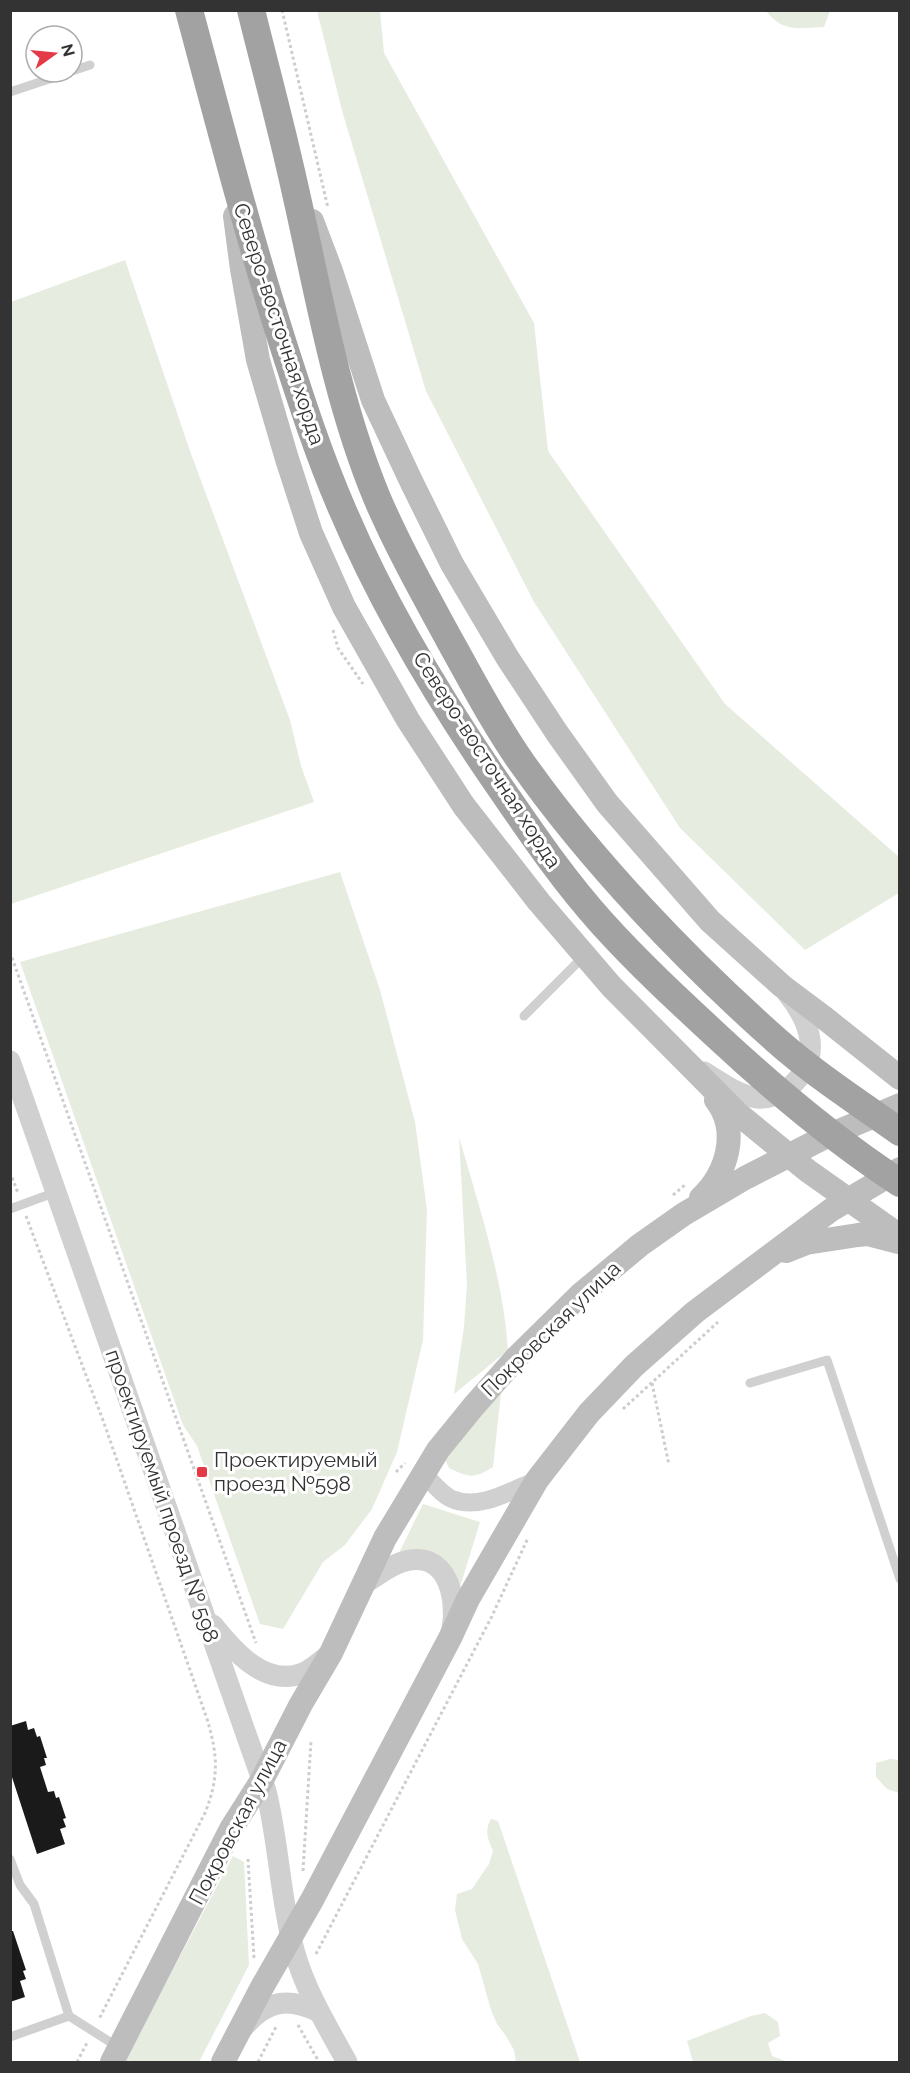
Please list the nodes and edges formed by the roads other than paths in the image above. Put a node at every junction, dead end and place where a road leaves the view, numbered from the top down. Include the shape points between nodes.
1 (189, 10) edge
2 (251, 10) edge
3 (90, 65) dead end
4 (84, 67) edge
5 (34, 84) edge
6 (10, 92) edge
7 (229, 163) junction
8 (290, 165) junction
9 (585, 955) junction
10 (782, 986) junction
11 (524, 1016) dead end
12 (681, 1057) junction
13 (10, 1061) edge
14 (900, 1078) edge
15 (900, 1105) edge
16 (900, 1132) edge
17 (788, 1155) junction
18 (900, 1168) edge
19 (900, 1183) edge
20 (56, 1192) junction
21 (847, 1199) junction
22 (10, 1209) edge
23 (684, 1214) junction
24 (900, 1236) edge
25 (900, 1242) edge
26 (762, 1261) junction
27 (750, 1383) dead end
28 (424, 1474) junction
29 (537, 1480) junction
30 (900, 1579) edge
31 (365, 1583) junction
32 (201, 1611) junction
33 (450, 1638) junction
34 (330, 1653) junction
35 (262, 1780) junction
36 (10, 1859) edge
37 (291, 1936) junction
38 (319, 2012) junction
39 (69, 2016) junction
40 (238, 2033) junction
41 (10, 2037) edge
42 (116, 2055) edge
43 (223, 2062) edge
44 (347, 2062) edge

1 - 7 highway, Северо-восточная хорда
2 - 8 highway, Северо-восточная хорда
3 - 4 lane
5 - 6 lane
7 - 9 main road via 258,360 320,554 344,607 408,720 464,806
7 - 19 highway, Северо-восточная хорда via 309,425 343,512 439,696 549,858 601,921 662,985 748,1065 816,1123
8 - 10 main road via 331,271 373,400 452,564 507,657 607,803 711,921
8 - 16 highway, Северо-восточная хорда via 348,413 377,498 417,582 521,762 632,897 702,970 778,1042
9 - 11 lane
9 - 12 main road
10 - 12 street via 807,1024 810,1037 809,1059 789,1088 775,1096 759,1098 736,1092
10 - 14 main road
12 - 17 main road via 737,1113
12 - 23 main road via 719,1105 729,1134 724,1167 712,1188
13 - 20 street, проектируемый проезд № 598
15 - 17 main road, Покровская улица
17 - 21 main road
17 - 23 main road, Покровская улица
18 - 21 main road
20 - 22 lane
20 - 32 street, проектируемый проезд № 598
21 - 24 main road
21 - 26 main road
23 - 28 main road, Покровская улица via 580,1295 517,1357 438,1450
25 - 26 main road via 858,1234 806,1243
26 - 29 main road via 695,1312 634,1366 589,1413
27 - 30 lane via 827,1360
28 - 29 street via 450,1499 470,1504
28 - 31 main road, Покровская улица via 385,1538
29 - 33 main road via 468,1599
31 - 33 street via 392,1566 412,1560 438,1567 453,1594
31 - 34 main road, Покровская улица
32 - 34 street via 242,1657 270,1674 304,1673
32 - 35 street, проектируемый проезд № 598
33 - 37 main road
34 - 35 main road, Покровская улица
35 - 37 street, проектируемый проезд № 598
35 - 42 main road, Покровская улица via 231,1829
36 - 39 lane via 20,1885 34,1904
37 - 38 street, проектируемый проезд № 598
37 - 40 main road
38 - 40 street via 303,2004 283,2002 260,2012
38 - 44 street, проектируемый проезд № 598
39 - 41 lane
39 - 42 lane via 93,2031
40 - 43 main road

